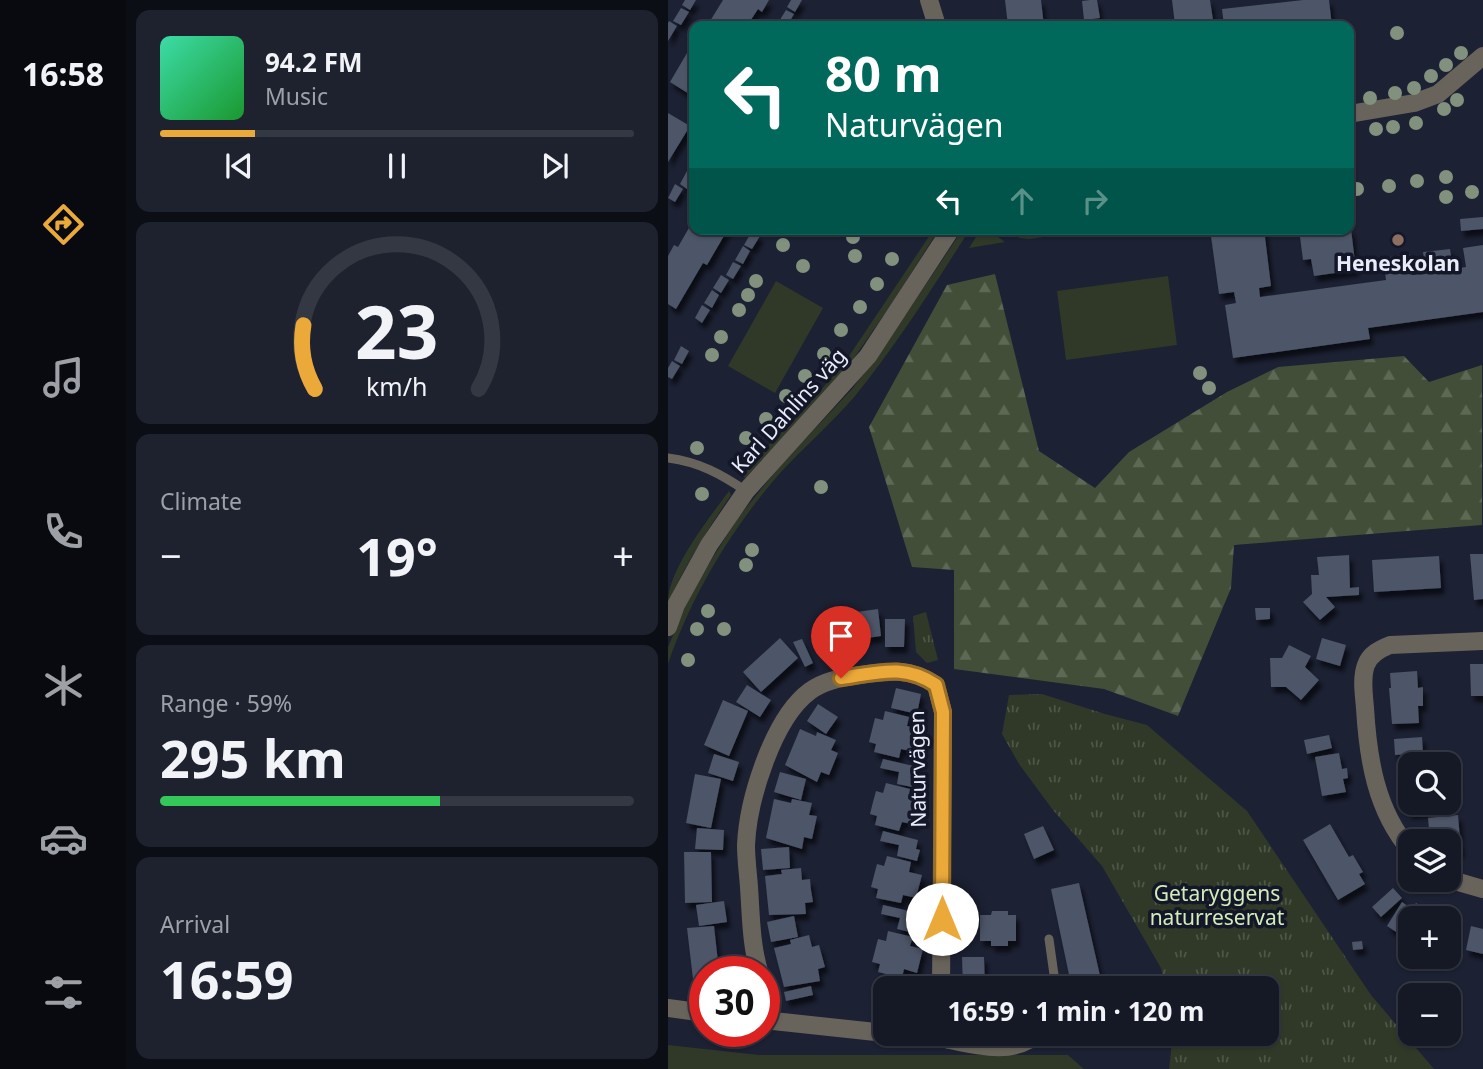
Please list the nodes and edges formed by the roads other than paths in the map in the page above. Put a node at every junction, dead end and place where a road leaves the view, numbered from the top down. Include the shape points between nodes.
1 (929, 0) edge
2 (935, 21) edge
3 (1482, 56) edge
4 (1354, 113) edge
5 (947, 235) edge
6 (668, 458) edge
7 (746, 492) junction
8 (668, 627) edge
9 (1482, 641) edge
10 (1398, 832) edge
11 (1461, 883) edge
12 (1482, 889) edge
13 (1049, 939) dead end
14 (754, 956) edge
15 (941, 976) edge
16 (1054, 976) edge
17 (668, 1008) edge
18 (689, 1011) edge
19 (780, 1021) edge
20 (873, 1032) edge
21 (957, 1046) edge
22 (1027, 1046) edge

1 - 2 street
3 - 4 street via 1438,94
5 - 7 street, Karl Dahlins väg via 868,356
6 - 7 lane via 699,463
7 - 8 street, Karl Dahlins väg via 709,545
9 - 10 street via 1390,645 1377,650 1366,664 1363,683 1369,755 1387,816
11 - 12 street
13 - 16 lane
14 - 15 street, Naturvägen via 746,845 752,805 785,718 809,692 829,680 897,671 920,674 936,685 943,712
17 - 18 street
19 - 20 street
21 - 22 lane via 1013,1051

